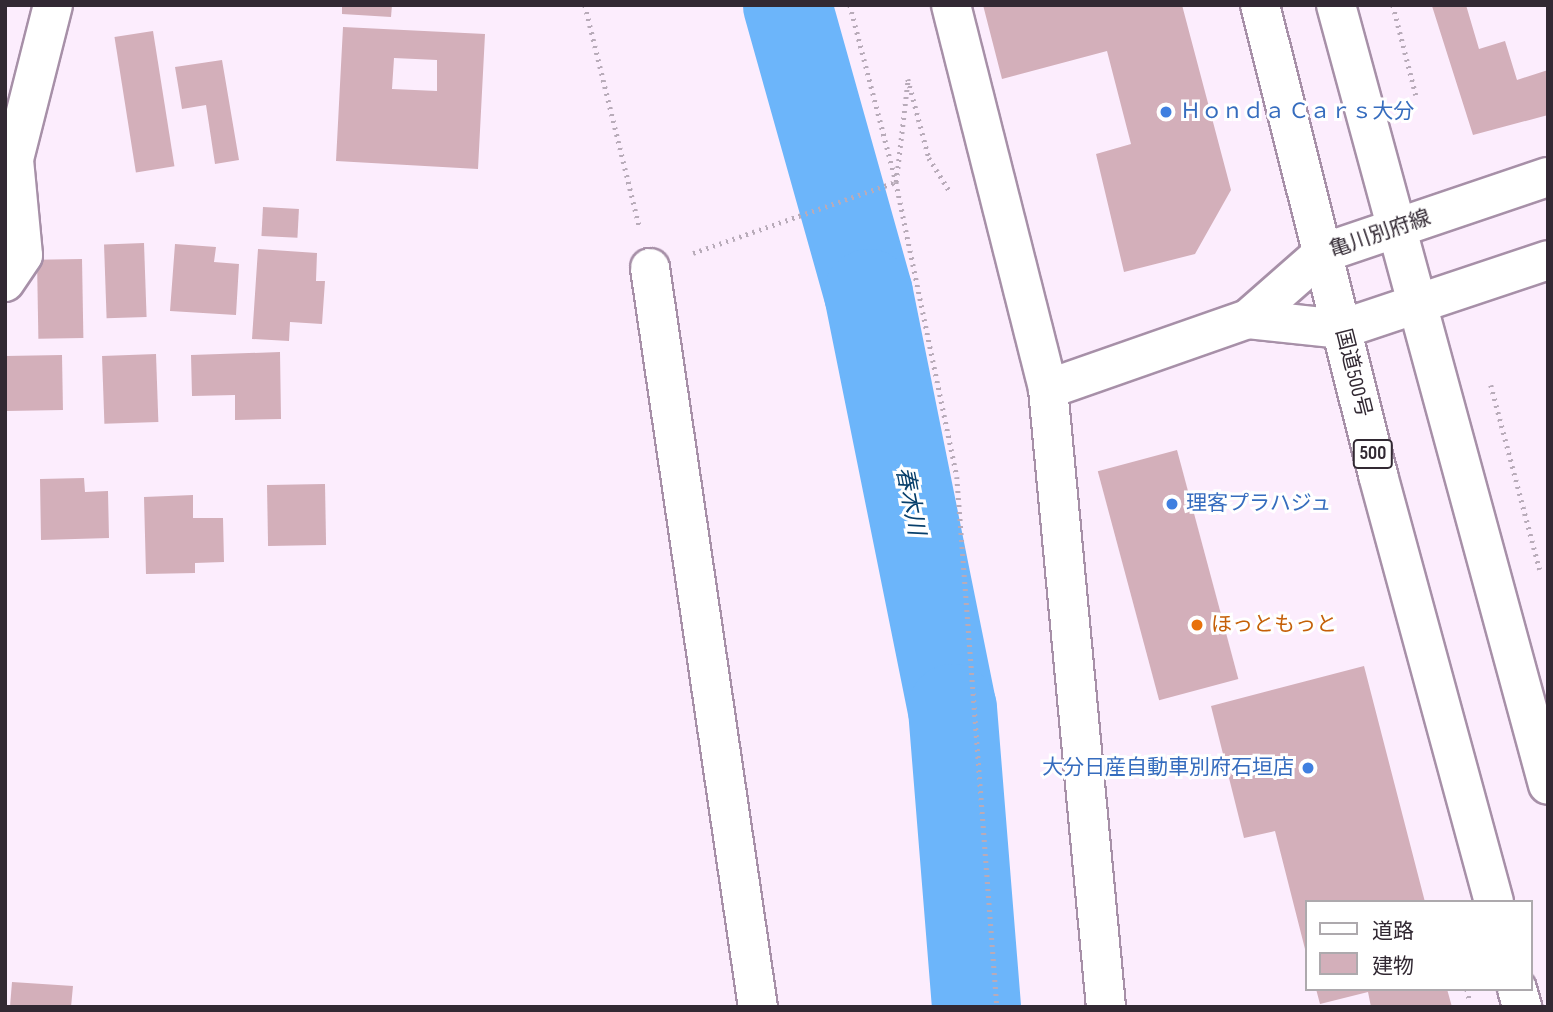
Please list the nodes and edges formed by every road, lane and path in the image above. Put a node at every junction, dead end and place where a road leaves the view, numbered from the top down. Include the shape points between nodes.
1 (53, 5) edge
2 (584, 5) edge
3 (850, 5) edge
4 (951, 5) edge
5 (1260, 5) edge
6 (1336, 5) edge
7 (1392, 5) edge
8 (1416, 95) dead end
9 (1548, 177) edge
10 (896, 182) junction
11 (953, 197) dead end
12 (1396, 228) junction
13 (1323, 253) junction
14 (1548, 260) edge
15 (650, 268) junction
16 (5, 282) edge
17 (1417, 303) junction
18 (1248, 319) junction
19 (1342, 329) junction
20 (1491, 385) dead end
21 (1048, 389) junction
22 (1544, 584) dead end
23 (1548, 786) edge
24 (1493, 900) edge
25 (1468, 991) edge
26 (1471, 1003) dead end
27 (758, 1007) edge
28 (997, 1007) edge
29 (1107, 1007) edge

1 - 16 main road via 15,159 23,255
2 - 15 path
3 - 10 path
4 - 21 main road
5 - 13 main road, 国道500号 / 500
6 - 12 main road
7 - 8 path
9 - 12 main road, 亀川別府線
10 - 11 path via 908,79 929,158
10 - 15 path
10 - 28 path via 957,477
12 - 13 main road, 亀川別府線
12 - 17 main road
13 - 18 main road, 亀川別府線
13 - 19 main road, 国道500号 / 500
14 - 17 main road
15 - 27 main road
17 - 19 main road
17 - 23 main road
18 - 19 main road
18 - 21 main road
19 - 24 main road, 国道500号 / 500
20 - 22 path
21 - 29 main road
25 - 26 path

